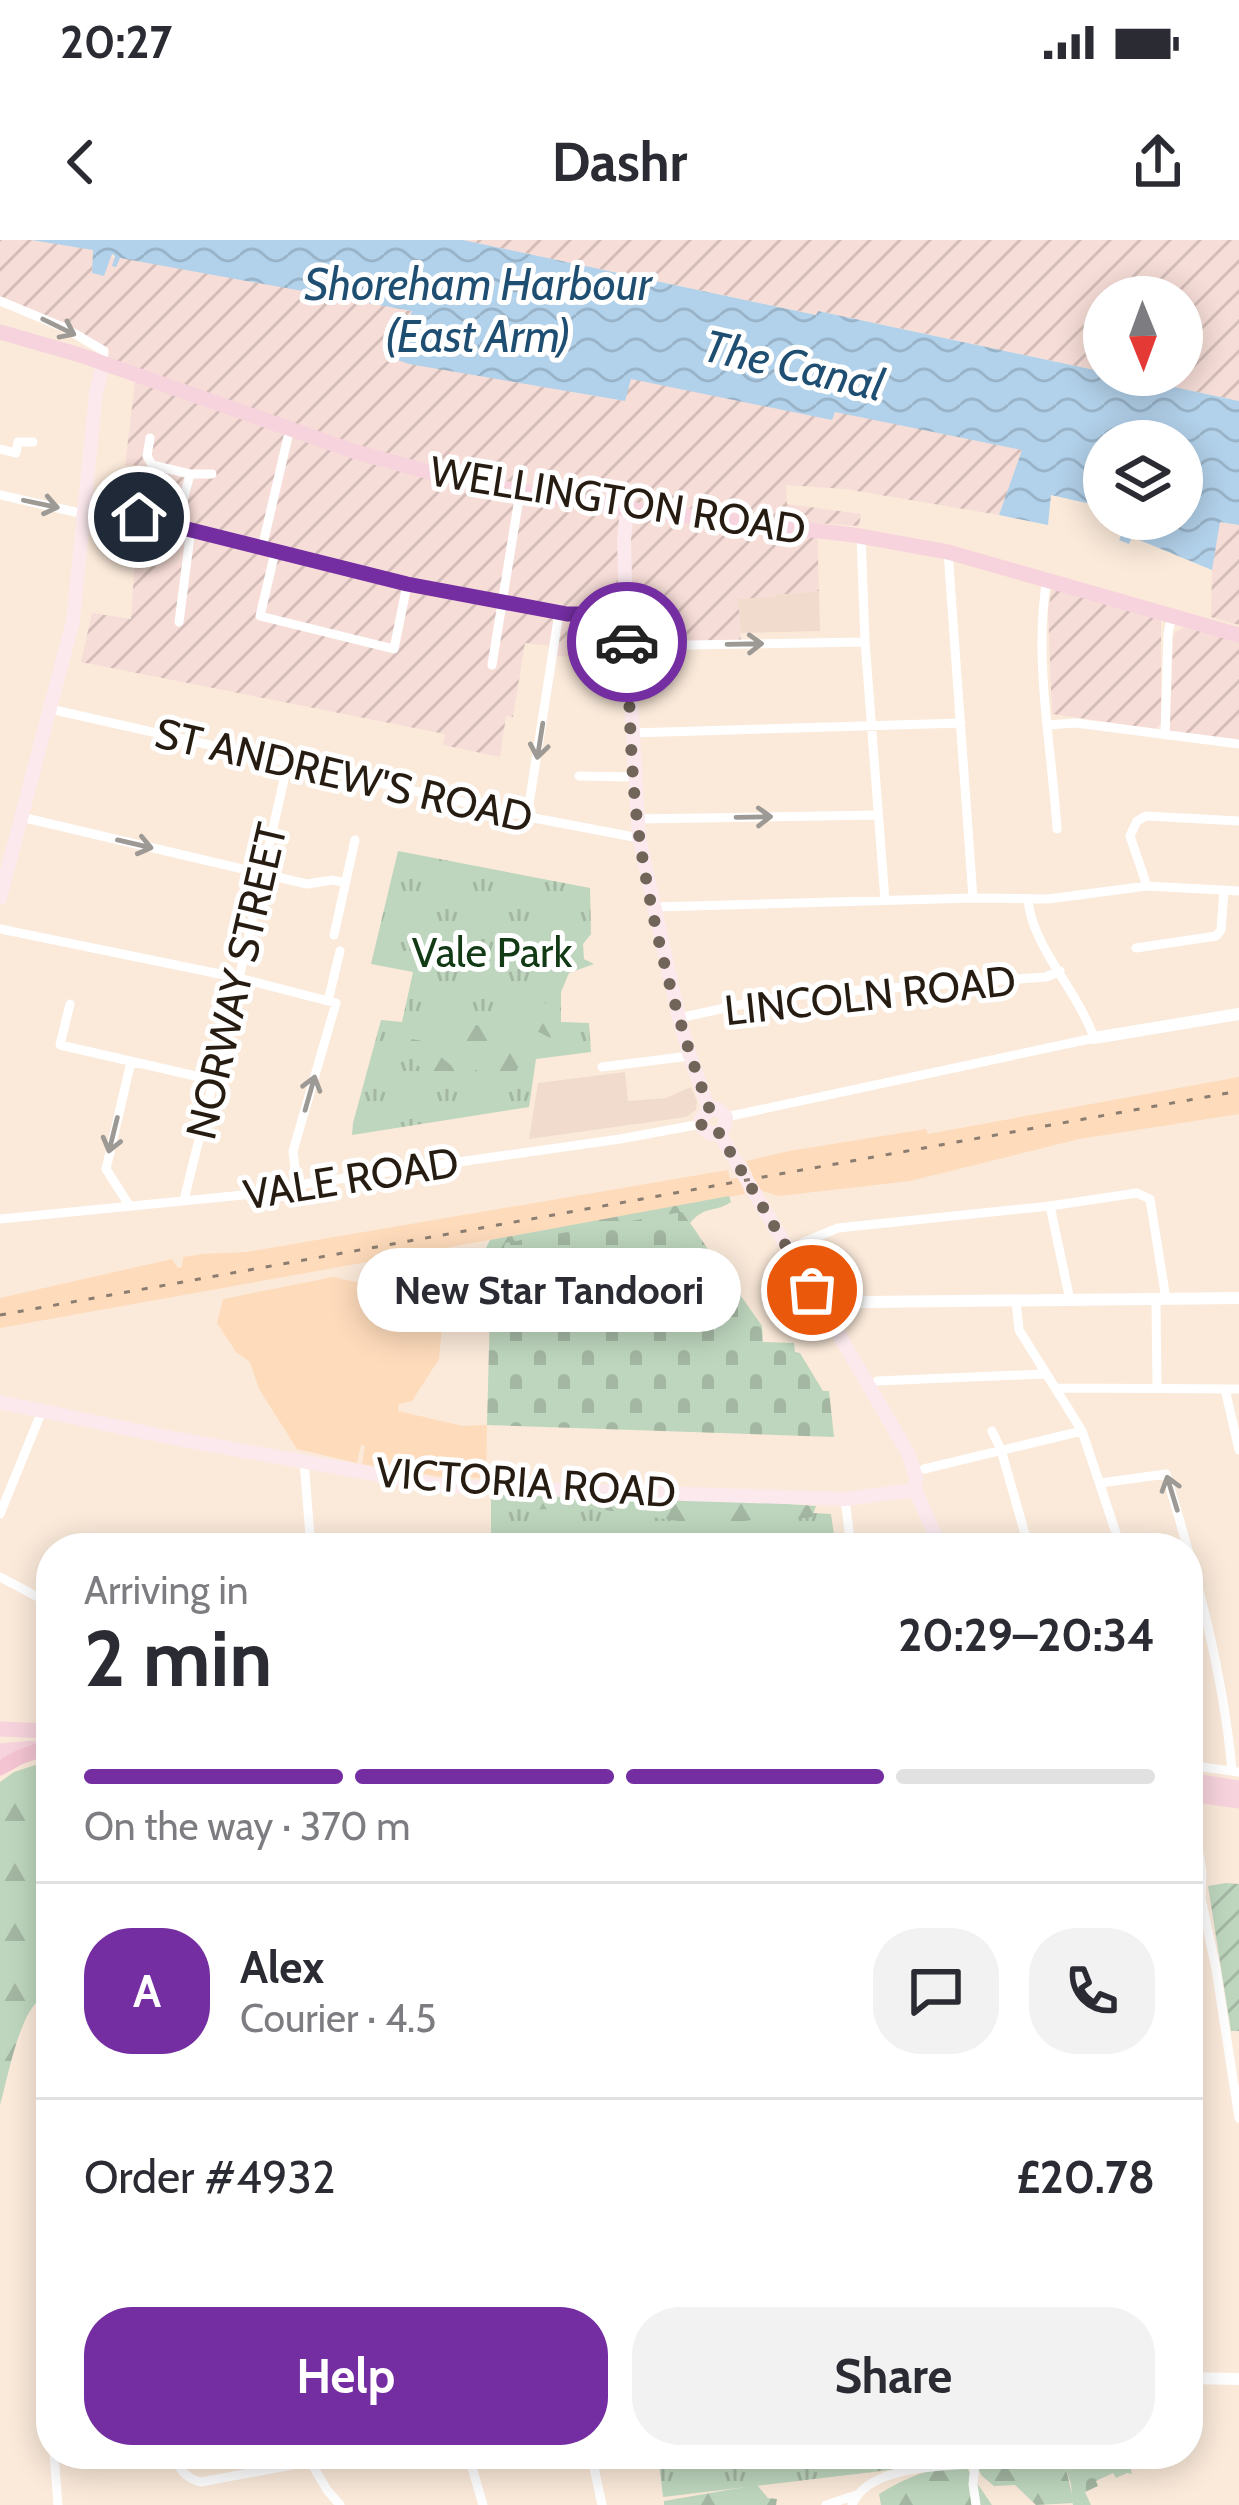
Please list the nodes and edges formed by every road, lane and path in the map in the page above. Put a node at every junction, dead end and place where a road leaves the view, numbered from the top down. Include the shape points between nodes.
1 (0, 301) edge
2 (0, 332) edge
3 (103, 365) junction
4 (290, 428) junction
5 (150, 438) dead end
6 (33, 442) dead end
7 (0, 449) edge
8 (190, 474) junction
9 (212, 474) dead end
10 (520, 492) junction
11 (0, 495) edge
12 (627, 509) junction
13 (82, 511) junction
14 (177, 525) junction
15 (190, 529) junction
16 (861, 536) junction
17 (262, 548) junction
18 (275, 552) junction
19 (948, 552) junction
20 (1047, 579) junction
21 (407, 584) junction
22 (501, 603) junction
23 (559, 613) junction
24 (626, 614) junction
25 (1172, 615) junction
26 (179, 622) dead end
27 (1239, 635) edge
28 (865, 642) junction
29 (628, 646) junction
30 (492, 665) dead end
31 (50, 709) junction
32 (961, 723) junction
33 (1047, 725) junction
34 (872, 727) junction
35 (631, 733) junction
36 (1165, 735) junction
37 (1239, 744) edge
38 (288, 762) junction
39 (579, 776) dead end
40 (634, 777) junction
41 (878, 815) junction
42 (526, 817) junction
43 (21, 818) junction
44 (637, 819) junction
45 (1239, 821) edge
46 (1057, 829) dead end
47 (639, 838) junction
48 (355, 840) dead end
49 (263, 873) junction
50 (345, 883) junction
51 (1147, 886) junction
52 (1224, 890) junction
53 (1239, 891) edge
54 (0, 898) edge
55 (973, 898) junction
56 (885, 899) junction
57 (1028, 899) junction
58 (653, 907) junction
59 (0, 929) edge
60 (334, 934) dead end
61 (1136, 948) dead end
62 (340, 951) dead end
63 (1060, 971) junction
64 (239, 978) junction
65 (332, 1002) junction
66 (70, 1004) dead end
67 (1239, 1014) edge
68 (679, 1018) junction
69 (1094, 1038) junction
70 (689, 1056) junction
71 (136, 1062) junction
72 (602, 1067) dead end
73 (213, 1080) junction
74 (705, 1117) junction
75 (726, 1117) junction
76 (719, 1133) junction
77 (297, 1185) junction
78 (184, 1200) junction
79 (129, 1205) junction
80 (1050, 1206) junction
81 (0, 1219) edge
82 (802, 1243) dead end
83 (1239, 1298) edge
84 (1161, 1299) junction
85 (1016, 1300) junction
86 (1070, 1300) junction
87 (827, 1307) junction
88 (1045, 1374) junction
89 (970, 1377) junction
90 (877, 1381) dead end
91 (1157, 1387) junction
92 (1055, 1388) junction
93 (1225, 1389) junction
94 (1239, 1389) edge
95 (974, 1390) dead end
96 (0, 1402) edge
97 (43, 1411) junction
98 (992, 1431) dead end
99 (1082, 1431) junction
100 (1001, 1450) junction
101 (1239, 1450) edge
102 (304, 1461) junction
103 (923, 1468) dead end
104 (1101, 1483) junction
105 (914, 1490) junction
106 (845, 1499) junction
107 (0, 1514) edge
108 (310, 1533) edge
109 (849, 1533) edge
110 (933, 1533) edge
111 (1025, 1533) edge
112 (1116, 1533) edge
113 (1184, 1533) edge
114 (0, 1577) edge
115 (36, 1591) edge
116 (1203, 1598) edge
117 (0, 1729) edge
118 (36, 1730) edge
119 (36, 1747) edge
120 (0, 1751) edge
121 (36, 1751) edge
122 (1203, 1767) edge
123 (0, 1768) edge
124 (1236, 1771) edge
125 (1203, 1782) edge
126 (1239, 1788) edge
127 (1203, 1796) edge
128 (1239, 1801) edge
129 (1203, 1907) edge
130 (1239, 2118) edge
131 (1203, 2376) edge
132 (1239, 2379) edge
133 (54, 2469) edge
134 (179, 2469) edge
135 (258, 2469) edge
136 (315, 2469) edge
137 (473, 2469) edge
138 (594, 2469) edge
139 (918, 2469) edge
140 (974, 2469) edge
141 (854, 2500) edge
142 (58, 2505) edge
143 (340, 2505) edge
144 (484, 2505) edge
145 (602, 2505) edge
146 (826, 2505) edge
147 (976, 2505) edge

1 -> 3 street via 104,351
2 - 3 main road, WELLINGTON ROAD
3 - 4 main road, WELLINGTON ROAD
3 - 13 main road
4 - 10 main road, WELLINGTON ROAD via 425,472
4 - 17 street
5 - 8 street via 152,465
6 - 7 street via 18,442 16,452
8 - 9 street
8 - 14 street
10 - 12 main road, WELLINGTON ROAD
10 - 22 street
11 -> 13 street
12 - 16 main road, WELLINGTON ROAD
12 - 24 main road
13 - 14 street
13 - 31 main road via 74,621
14 - 15 street
15 - 17 street
15 - 26 street
16 - 19 main road, WELLINGTON ROAD
16 - 28 street
17 - 18 street
18 - 21 street
18 - 21 street via 260,616 394,649
19 - 20 main road, WELLINGTON ROAD
19 - 32 street
20 - 25 main road, WELLINGTON ROAD
20 - 33 street
21 - 22 street
22 - 23 street
22 - 30 street
23 - 24 street
23 -> 42 street
24 - 29 main road
25 - 27 main road, WELLINGTON ROAD
25 - 36 street
29 -> 28 street
28 - 34 street
29 - 35 main road
31 - 38 street, ST ANDREW'S ROAD
31 - 43 main road
32 - 34 street
32 - 55 street
33 - 36 street
33 - 46 street
34 - 35 street
34 - 41 street
35 - 40 main road
36 - 37 street
38 - 42 street, ST ANDREW'S ROAD
38 - 49 street, NORWAY STREET
39 - 40 street
40 - 44 main road
44 -> 41 street
41 - 56 street
42 - 47 street, ST ANDREW'S ROAD
43 -> 49 street
43 - 54 main road
44 - 47 main road
45 - 51 street via 1137,821 1130,836
47 - 58 main road
48 - 50 street
49 - 50 street
49 - 64 street, NORWAY STREET
50 - 60 street
51 - 52 street
51 - 57 street
52 - 53 street
52 - 61 street via 1216,936
55 - 56 street
55 - 57 street
56 - 58 street
57 - 63 street
58 - 68 main road
59 - 64 street
62 - 65 street
63 - 68 street, LINCOLN ROAD via 802,995
63 - 69 street
64 - 65 street
64 - 73 street, NORWAY STREET
77 -> 65 street via 293,1151
66 - 71 street via 60,1046
67 - 69 street
68 - 70 main road
69 - 75 street
70 - 72 street
70 - 74 main road
71 - 73 street
71 -> 79 street via 106,1169
73 - 78 street, NORWAY STREET
74 - 75 main road via 718,1109
74 - 76 main road via 706,1132
74 - 77 street, VALE ROAD via 620,1138
75 - 76 main road
76 - 87 main road
77 - 78 street, VALE ROAD
78 - 79 street, VALE ROAD
79 - 81 street, VALE ROAD
80 - 82 street via 838,1228
80 - 84 street via 1137,1193 1150,1198
80 - 86 street
83 - 84 street
84 - 86 street
84 - 91 street
85 - 86 street
85 - 87 street
85 - 88 street via 1019,1330
87 - 105 main road via 908,1453
88 - 89 street
88 - 92 street
89 - 90 street
89 - 95 street
91 - 92 street
91 - 93 street
92 - 99 street
93 - 94 street
93 - 101 street
96 - 97 main road, VICTORIA ROAD
97 - 102 main road, VICTORIA ROAD
97 - 107 street
98 - 100 street
99 - 100 street
99 - 104 street
100 - 103 street
100 - 111 street
102 - 106 main road, VICTORIA ROAD via 440,1486
102 - 108 street
104 - 112 street
113 -> 104 street via 1166,1474
105 - 106 main road, VICTORIA ROAD
105 - 110 main road
106 - 109 street
114 - 115 street
116 - 124 street
117 - 118 main road
119 - 120 main road
121 - 123 highway
122 - 124 street
125 - 126 main road
127 - 128 main road
129 - 130 street
131 - 132 street
133 - 142 street
134 - 135 street via 201,2482
136 - 143 street
137 - 144 street
138 - 145 street
139 - 141 street via 862,2488
140 - 147 street
141 - 146 street

